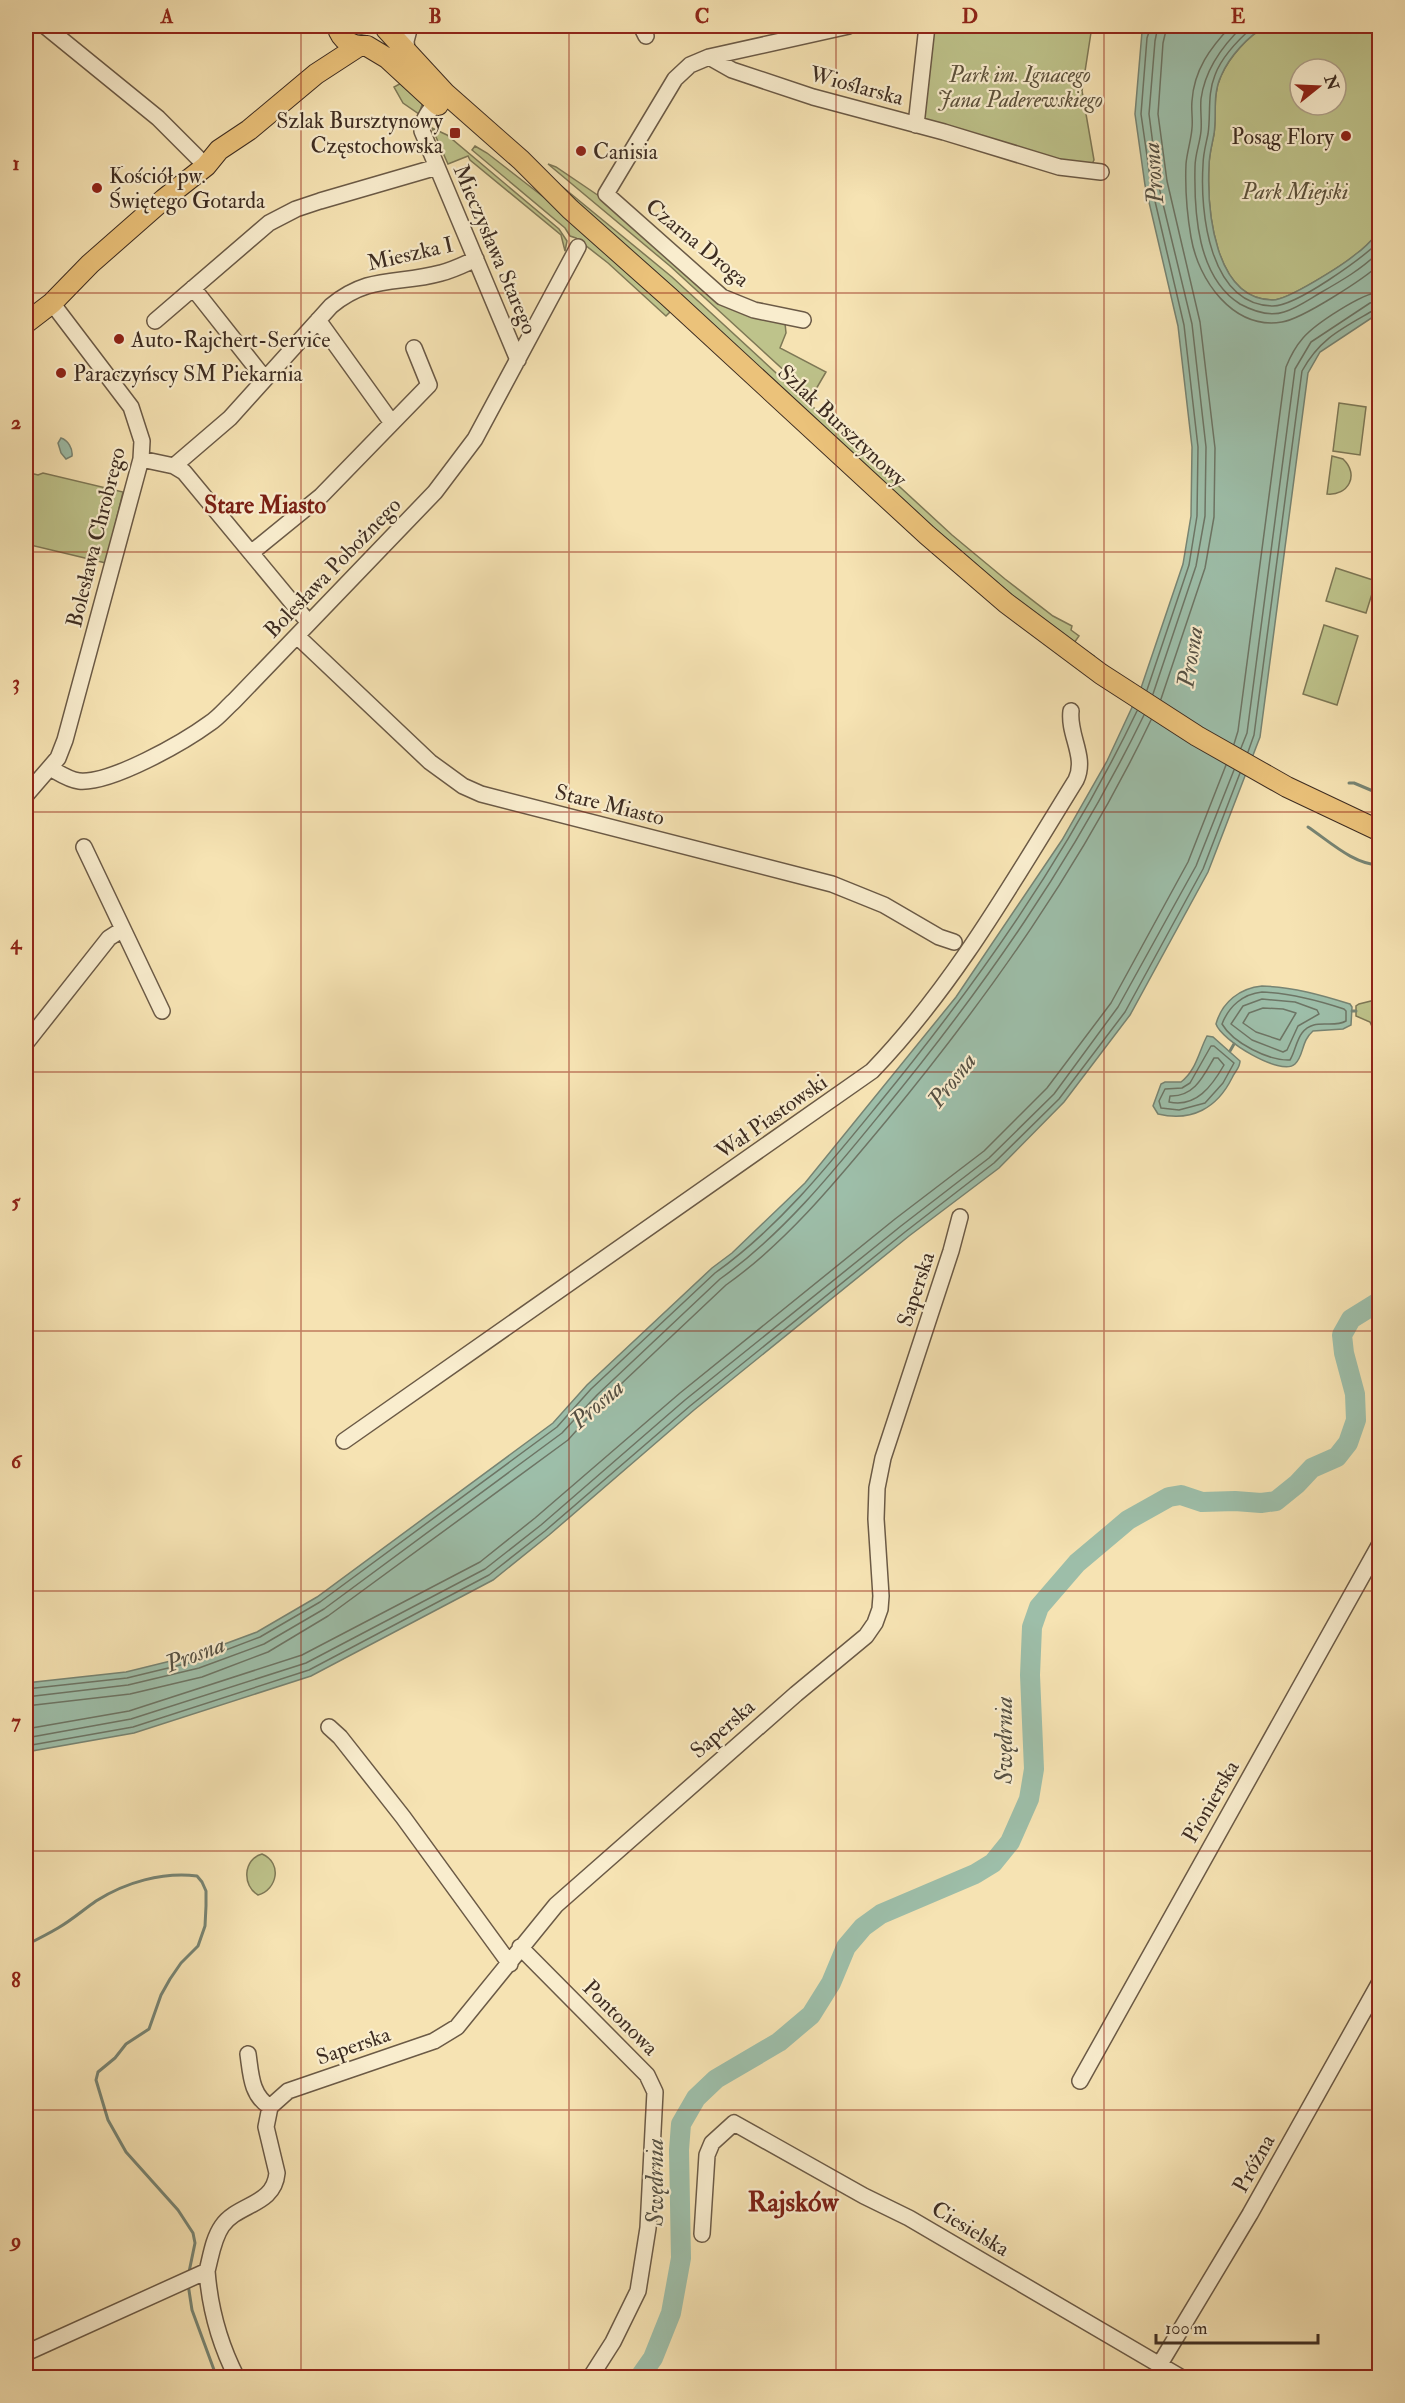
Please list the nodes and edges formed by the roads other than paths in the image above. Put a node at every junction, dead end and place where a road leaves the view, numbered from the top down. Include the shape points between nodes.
1 (45, 26) edge
2 (410, 26) edge
3 (849, 26) edge
4 (927, 26) edge
5 (386, 27) edge
6 (338, 30) edge
7 (363, 46) junction
8 (407, 51) junction
9 (710, 57) junction
10 (316, 74) junction
11 (441, 98) junction
12 (916, 125) junction
13 (206, 166) junction
14 (436, 167) junction
15 (1101, 172) dead end
16 (578, 247) dead end
17 (476, 259) junction
18 (194, 288) junction
19 (52, 303) junction
20 (318, 320) junction
21 (803, 320) dead end
22 (155, 321) dead end
23 (26, 323) edge
24 (414, 348) dead end
25 (518, 360) junction
26 (265, 379) junction
27 (392, 423) junction
28 (141, 459) junction
29 (174, 466) junction
30 (251, 553) junction
31 (309, 623) junction
32 (297, 636) junction
33 (1071, 711) dead end
34 (50, 768) junction
35 (26, 795) edge
36 (1380, 831) edge
37 (84, 847) dead end
38 (123, 929) junction
39 (954, 942) dead end
40 (162, 1011) dead end
41 (26, 1043) edge
42 (960, 1217) dead end
43 (344, 1441) dead end
44 (1380, 1544) edge
45 (328, 1727) dead end
46 (520, 1947) junction
47 (510, 1964) junction
48 (1380, 1982) edge
49 (248, 2054) dead end
50 (1080, 2081) dead end
51 (270, 2107) junction
52 (702, 2234) dead end
53 (202, 2273) junction
54 (26, 2353) edge
55 (1160, 2364) junction
56 (237, 2378) edge
57 (590, 2378) edge
58 (1182, 2378) edge

1 - 13 street via 158,118
2 - 8 street
3 - 9 street
4 - 12 street
5 - 7 main road via 379,40
5 - 8 main road, Szlak Bursztynowy
6 - 7 main road, Szlak Bursztynowy via 348,42
6 - 10 main road
7 - 10 main road
7 - 11 main road, Szlak Bursztynowy
8 - 11 main road, Szlak Bursztynowy
9 - 12 street, Wioślarska via 732,70 785,89
9 - 21 street, Czarna Droga via 690,65 675,79 606,194 722,297 754,310
10 - 13 main road via 219,150
11 - 14 street, Mieczysława Starego via 424,120 422,131
11 - 36 main road, Szlak Bursztynowy via 521,160 943,550 1006,603 1097,671 1197,736 1293,790
12 - 15 street, Wioślarska via 1059,167
13 - 19 main road via 117,240
14 - 17 street, Mieczysława Starego
14 - 18 street via 282,215
16 - 25 street, Bolesława Pobożnego
17 - 20 street, Mieszka I via 442,273 364,285 341,297
17 - 25 street, Mieczysława Starego
18 - 22 street
18 - 26 street
19 - 23 main road
19 - 28 street, Bolesława Chrobrego via 131,407 142,441
20 - 26 street, Mieszka I
20 - 27 street
24 - 27 street via 429,385
25 - 31 street, Bolesława Pobożnego via 457,465
26 - 29 street, Mieszka I via 216,432
27 - 30 street via 321,496
28 - 29 street
28 - 34 street, Bolesława Chrobrego via 65,740
29 - 30 street via 184,472
30 - 31 street
31 - 32 street, Bolesława Pobożnego
32 - 34 street, Bolesława Pobożnego via 211,722 179,743 106,778 81,782
32 - 39 street, Stare Miasto via 430,762 463,786 481,794 831,884 884,905
33 - 43 street, Wał Piastowski via 1071,730 1081,764 1076,780 953,972 872,1071
34 - 35 street
37 - 38 street
38 - 40 street
38 - 41 street via 109,938
42 - 46 street, Saperska via 879,1478 876,1519 881,1596 875,1623 866,1636 573,1889
44 - 50 street, Pionierska
45 - 47 street via 403,1817
46 - 47 street, Saperska
46 - 57 street, Pontonowa via 654,2086 648,2228 638,2292
47 - 51 street, Saperska via 466,2018 447,2034 288,2091
48 - 55 street, Próżna via 1250,2214
49 - 51 street via 256,2094
51 - 53 street via 266,2127 276,2180 270,2193 222,2226
52 - 55 street, Ciesielska via 706,2155 712,2143 734,2123 909,2217
53 - 54 street
53 - 56 street via 215,2326
55 - 58 street, Ciesielska

